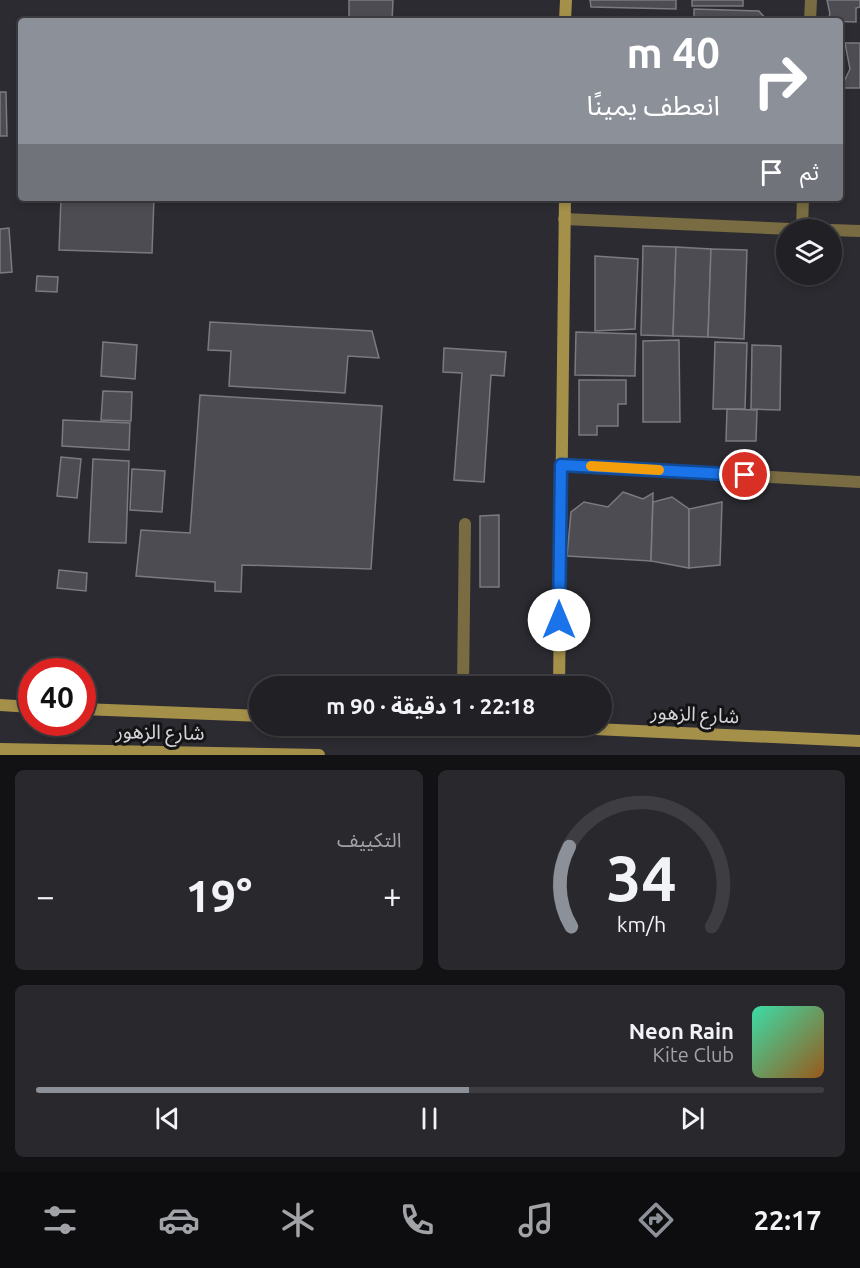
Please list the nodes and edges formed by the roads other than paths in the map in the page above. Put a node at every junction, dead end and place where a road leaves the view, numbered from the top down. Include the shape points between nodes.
1 (566, 0) edge
2 (811, 0) edge
3 (566, 18) edge
4 (810, 18) edge
5 (564, 201) edge
6 (803, 201) edge
7 (564, 219) junction
8 (802, 219) edge
9 (776, 228) edge
10 (842, 230) edge
11 (860, 231) edge
12 (561, 465) junction
13 (860, 482) edge
14 (465, 524) dead end
15 (463, 676) edge
16 (559, 676) edge
17 (0, 705) edge
18 (18, 706) edge
19 (96, 710) edge
20 (249, 716) edge
21 (612, 730) edge
22 (860, 741) edge
23 (0, 749) edge
24 (177, 753) edge
25 (319, 755) edge

1 - 3 main road
2 - 4 street
5 - 7 main road
6 - 8 street
7 - 9 street
7 - 12 main road
10 - 11 street
12 - 13 street
12 - 16 main road
14 - 15 street
17 - 18 main road
19 - 20 main road, شارع الزهور
21 - 22 main road, شارع الزهور
23 - 24 main road, شارع الزهور
24 - 25 main road, شارع الزهور

